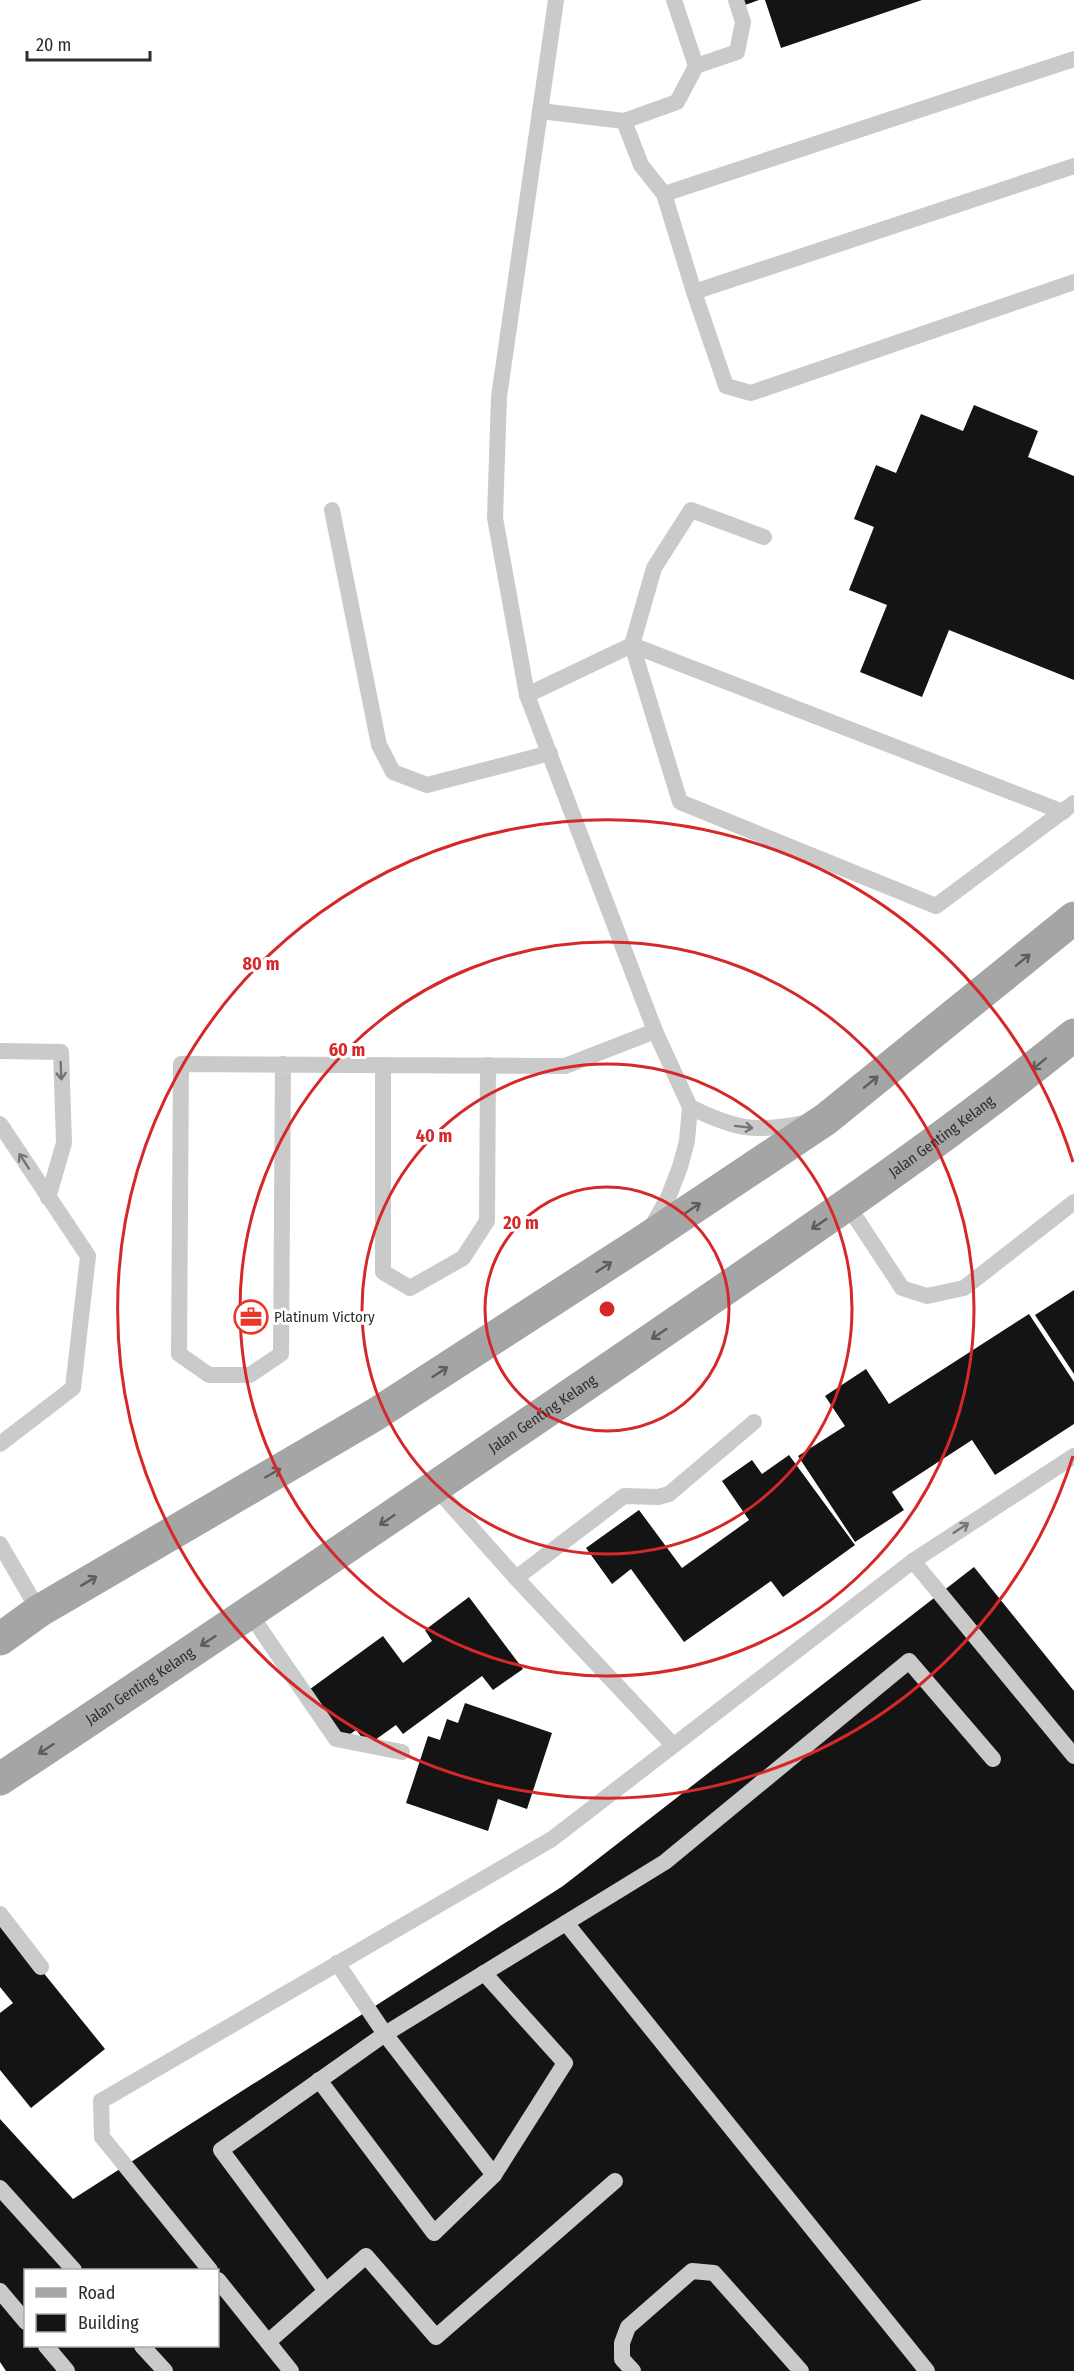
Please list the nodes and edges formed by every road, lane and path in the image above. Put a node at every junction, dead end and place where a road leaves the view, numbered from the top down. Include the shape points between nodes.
1 (555, 0) edge
2 (674, 0) edge
3 (736, 0) edge
4 (1074, 59) edge
5 (696, 66) junction
6 (540, 111) junction
7 (624, 121) junction
8 (1074, 166) edge
9 (664, 194) junction
10 (1074, 282) edge
11 (694, 292) junction
12 (332, 510) dead end
13 (764, 537) dead end
14 (632, 645) junction
15 (527, 695) junction
16 (550, 753) junction
17 (1068, 807) edge
18 (1074, 918) edge
19 (655, 1031) junction
20 (1074, 1035) edge
21 (0, 1051) edge
22 (283, 1064) junction
23 (383, 1065) junction
24 (488, 1065) junction
25 (690, 1107) junction
26 (826, 1119) junction
27 (0, 1124) edge
28 (48, 1198) junction
29 (1074, 1202) edge
30 (846, 1206) junction
31 (645, 1240) junction
32 (754, 1422) dead end
33 (0, 1444) edge
34 (1074, 1456) edge
35 (436, 1488) junction
36 (0, 1544) edge
37 (913, 1561) junction
38 (516, 1578) junction
39 (39, 1611) junction
40 (250, 1614) junction
41 (0, 1639) edge
42 (673, 1745) junction
43 (402, 1752) dead end
44 (1074, 1756) edge
45 (993, 1759) dead end
46 (0, 1779) edge
47 (0, 1914) edge
48 (566, 1923) junction
49 (337, 1963) junction
50 (41, 1967) dead end
51 (484, 1973) junction
52 (385, 2034) junction
53 (319, 2080) junction
54 (494, 2175) junction
55 (615, 2181) dead end
56 (0, 2188) edge
57 (72, 2269) edge
58 (208, 2269) edge
59 (219, 2281) edge
60 (326, 2290) junction
61 (0, 2291) edge
62 (24, 2320) edge
63 (268, 2342) junction
64 (47, 2347) edge
65 (143, 2347) edge
66 (67, 2371) edge
67 (165, 2371) edge
68 (291, 2371) edge
69 (633, 2371) edge
70 (801, 2371) edge
71 (927, 2371) edge

1 - 6 lane
2 - 5 lane
3 - 5 lane via 743,22 736,52
4 - 9 lane
5 - 7 lane via 677,102
6 - 7 lane
6 - 15 lane via 500,397 495,518
7 - 9 lane via 641,165
8 - 11 lane
9 - 11 lane
10 - 11 lane via 751,393 726,386
12 - 16 lane via 379,745 393,772 427,785
13 - 14 lane via 691,510 654,568
14 - 15 lane
14 - 17 lane
14 - 17 lane via 680,802 936,906
15 - 16 lane
16 - 19 lane
26 -> 18 main road
19 - 24 lane via 565,1066
19 - 25 lane
20 -> 30 main road, Jalan Genting Kelang via 1004,1092
21 -> 28 lane via 61,1052 64,1143
22 - 22 lane via 182,1064 179,1354 209,1375 250,1375 281,1354
22 - 23 lane
23 - 24 lane
23 - 24 lane via 383,1272 410,1288 463,1258 487,1221
25 -> 26 lane via 745,1129 781,1128
25 - 31 lane via 680,1167
31 -> 26 main road
28 -> 27 lane
28 - 33 lane via 88,1256 73,1388
29 - 30 lane via 964,1288 927,1296 902,1288
30 -> 35 main road, Jalan Genting Kelang
39 -> 31 main road via 376,1414
32 - 38 lane via 669,1494 624,1496
37 -> 34 lane
35 - 38 lane
35 -> 40 main road, Jalan Genting Kelang
36 - 39 lane
37 - 42 lane
37 - 44 lane
38 - 42 lane
39 - 41 main road
40 - 43 lane via 336,1739
40 -> 46 main road, Jalan Genting Kelang
42 - 49 lane via 552,1839
45 - 48 lane via 909,1661 665,1862
47 - 50 lane
48 - 51 lane
48 - 71 lane
49 - 52 lane
49 - 58 lane via 101,2101 102,2137
51 - 52 lane
51 - 54 lane via 565,2063
52 - 53 lane
52 - 54 lane
53 - 54 lane via 434,2233
53 - 60 lane via 221,2150
55 - 60 lane via 436,2337 366,2256
56 - 57 lane
59 - 63 lane
60 - 63 lane
61 - 62 lane
63 - 68 lane
64 - 66 lane
65 - 67 lane
69 - 70 lane via 622,2359 628,2327 692,2271 714,2273

